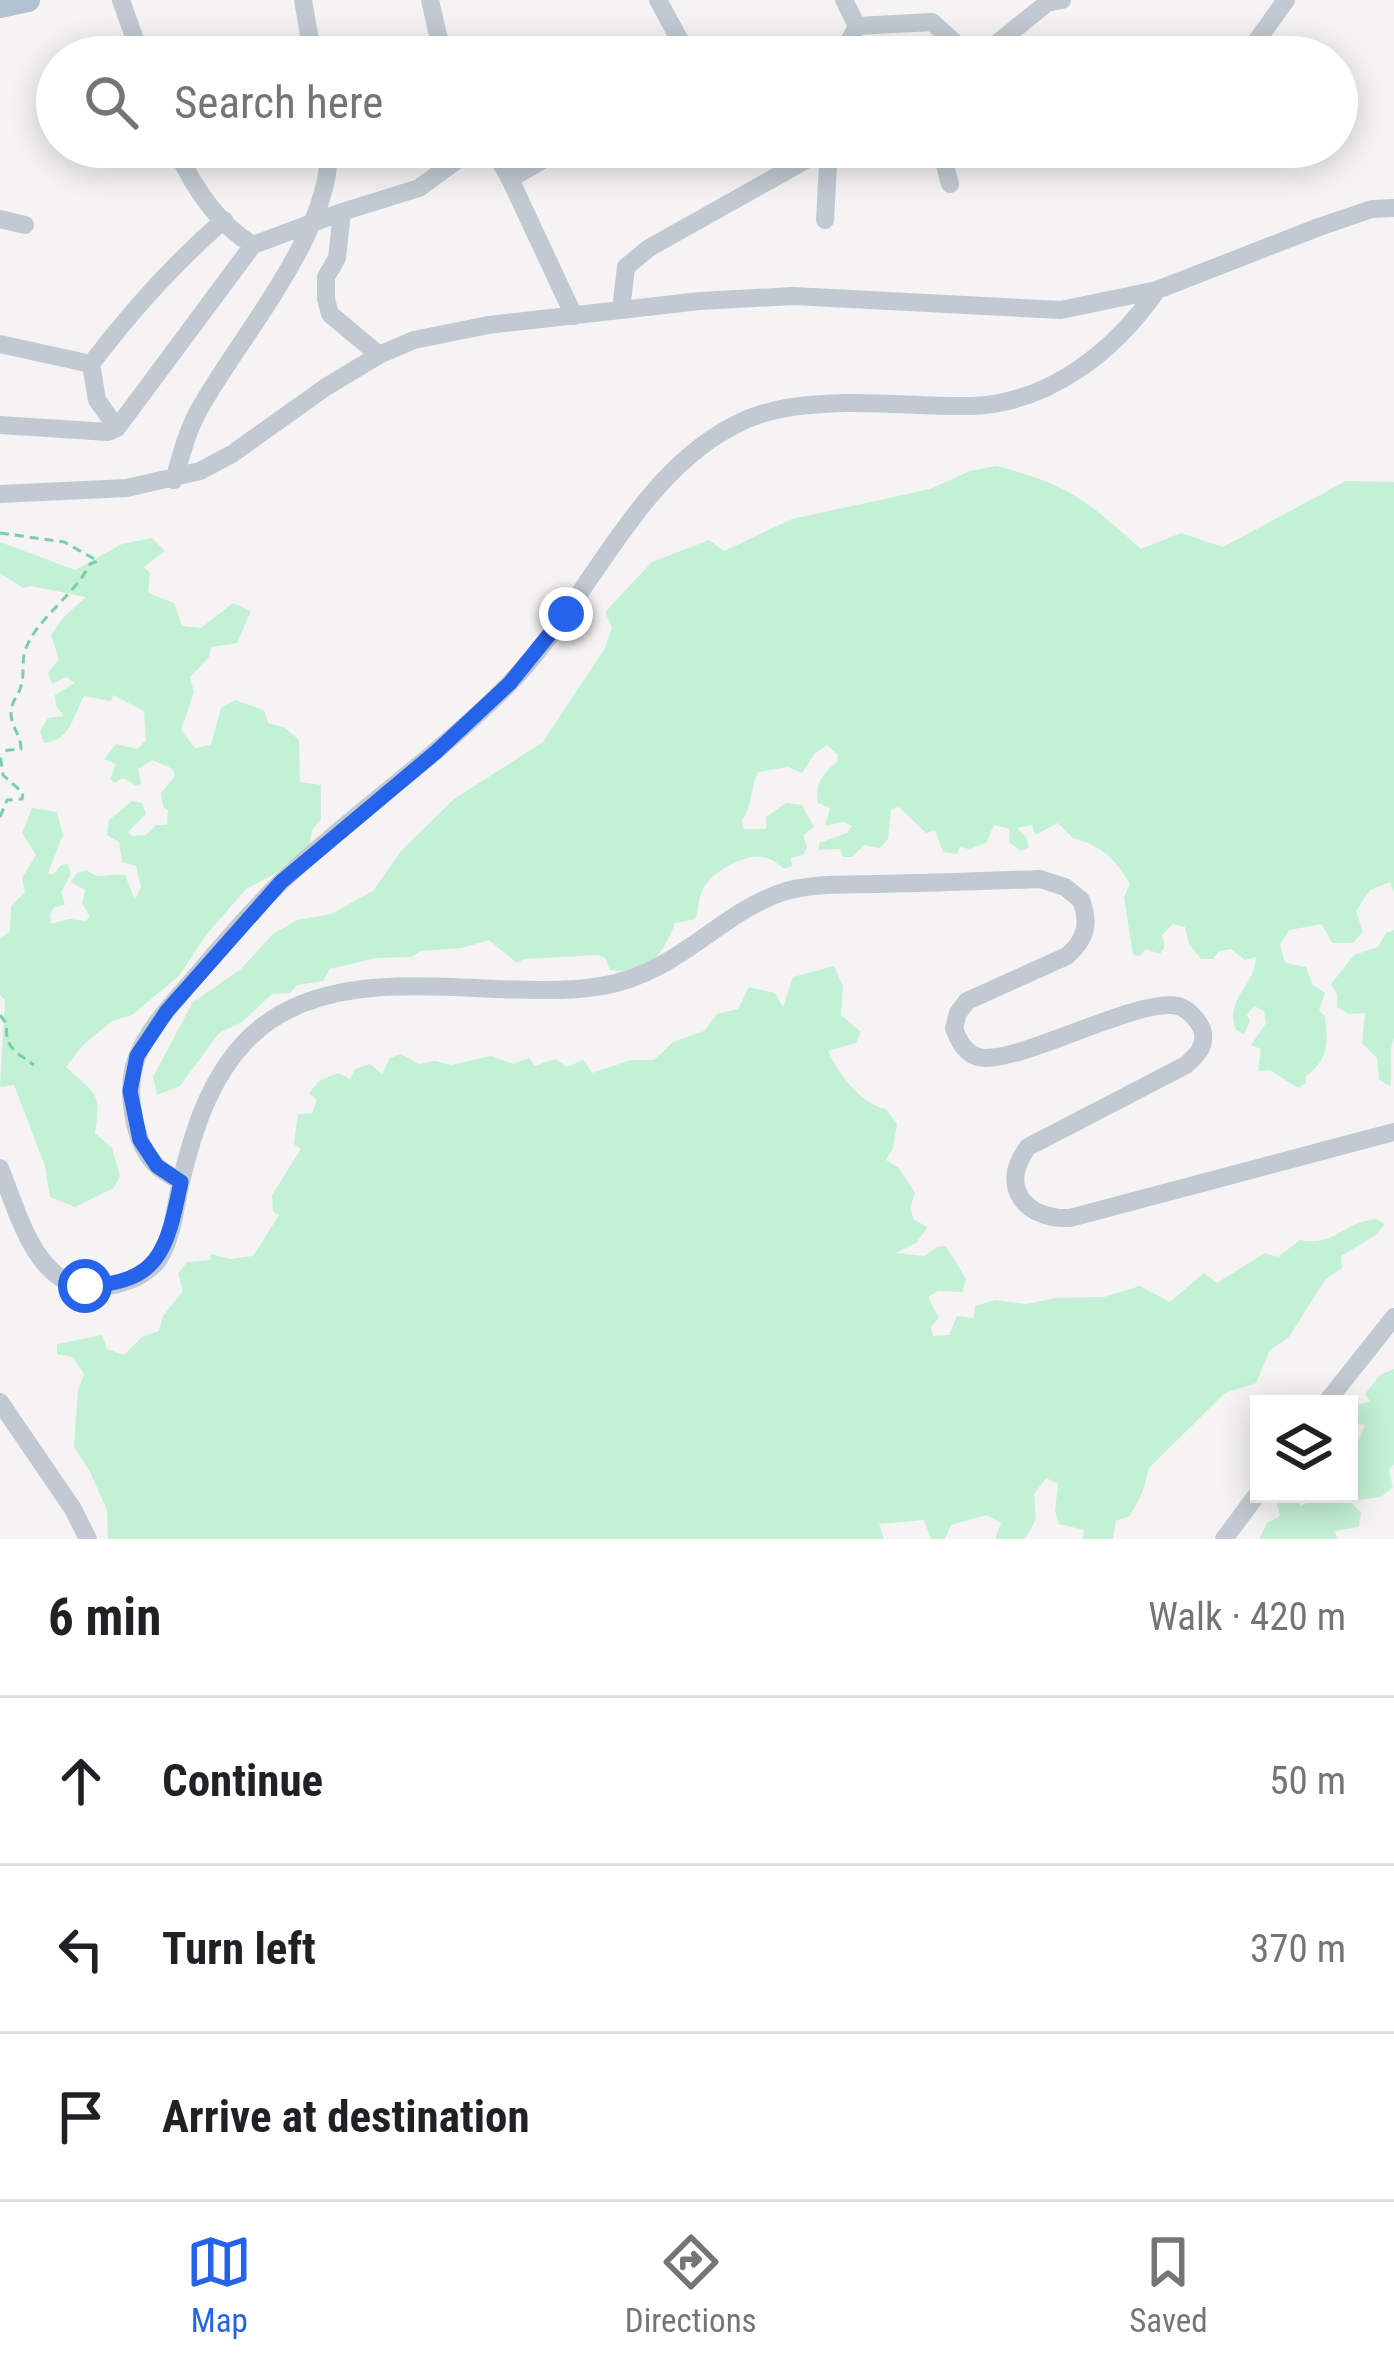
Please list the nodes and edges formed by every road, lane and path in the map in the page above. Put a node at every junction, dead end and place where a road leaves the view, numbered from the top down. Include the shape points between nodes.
1 (28, 0) edge
2 (121, 0) edge
3 (303, 0) edge
4 (430, 0) edge
5 (658, 0) edge
6 (844, 0) edge
7 (1286, 0) edge
8 (1052, 1) edge
9 (0, 6) edge
10 (857, 26) junction
11 (134, 36) edge
12 (309, 36) edge
13 (438, 36) edge
14 (678, 36) edge
15 (852, 36) edge
16 (947, 36) edge
17 (1007, 36) edge
18 (1260, 36) edge
19 (185, 168) edge
20 (326, 168) edge
21 (446, 168) edge
22 (505, 168) edge
23 (528, 168) edge
24 (792, 168) edge
25 (829, 168) edge
26 (946, 168) edge
27 (511, 178) junction
28 (950, 184) dead end
29 (1394, 208) edge
30 (342, 212) junction
31 (0, 219) edge
32 (224, 220) junction
33 (825, 220) dead end
34 (310, 223) junction
35 (25, 225) dead end
36 (254, 245) junction
37 (1157, 290) junction
38 (621, 310) junction
39 (574, 316) junction
40 (0, 344) edge
41 (379, 355) junction
42 (91, 364) junction
43 (0, 425) edge
44 (117, 428) junction
45 (174, 480) junction
46 (0, 494) edge
47 (0, 533) edge
48 (0, 752) edge
49 (0, 817) edge
50 (0, 1015) edge
51 (34, 1065) dead end
52 (1394, 1132) edge
53 (0, 1168) edge
54 (181, 1182) junction
55 (1394, 1317) edge
56 (1332, 1395) edge
57 (0, 1402) edge
58 (1251, 1503) edge
59 (88, 1539) edge
60 (1224, 1539) edge

1 - 9 main road
2 - 11 street
3 - 12 street
4 - 13 street
5 - 14 street
6 - 10 street
7 - 18 street
8 - 17 street
10 - 15 street
10 - 16 street via 932,22
19 - 32 street
20 - 34 street
21 - 30 street via 419,188
22 - 27 street
23 - 27 street
24 - 38 street via 626,267
25 - 33 street
26 - 28 street
27 - 39 street
29 - 37 street via 1319,227
30 - 34 street
30 - 41 street via 326,299 330,314
31 - 35 street
32 - 36 street
32 - 42 street via 136,303
34 - 36 street
34 - 45 street via 195,416
36 - 44 street
37 - 38 street via 1060,310 793,296
37 - 54 street via 1136,321 1041,392 972,406 790,405 699,447 656,489 510,683 281,882 167,1011 137,1056 130,1091 140,1140
38 - 39 street
39 - 41 street via 488,325
40 - 42 street
41 - 45 street via 232,454
42 - 44 street via 97,400
43 - 44 street
45 - 46 street
47 - 48 path via 64,542 98,561 27,645 10,720 21,749
48 - 49 path via 3,775 23,793 7,800
50 - 51 path via 9,1047
52 - 54 street via 1050,1219 1019,1195 1016,1163 1042,1138 1186,1065 1200,1052 1197,1019 1178,1006 1150,1009 982,1059 959,1042 958,1013 967,1001 1080,945 1082,900 1040,879 812,886 767,899 671,962 600,986 367,989 287,1009 224,1066
53 - 54 street via 35,1255 58,1277 85,1286 134,1279 158,1262
55 - 56 street
57 - 59 street
58 - 60 street

